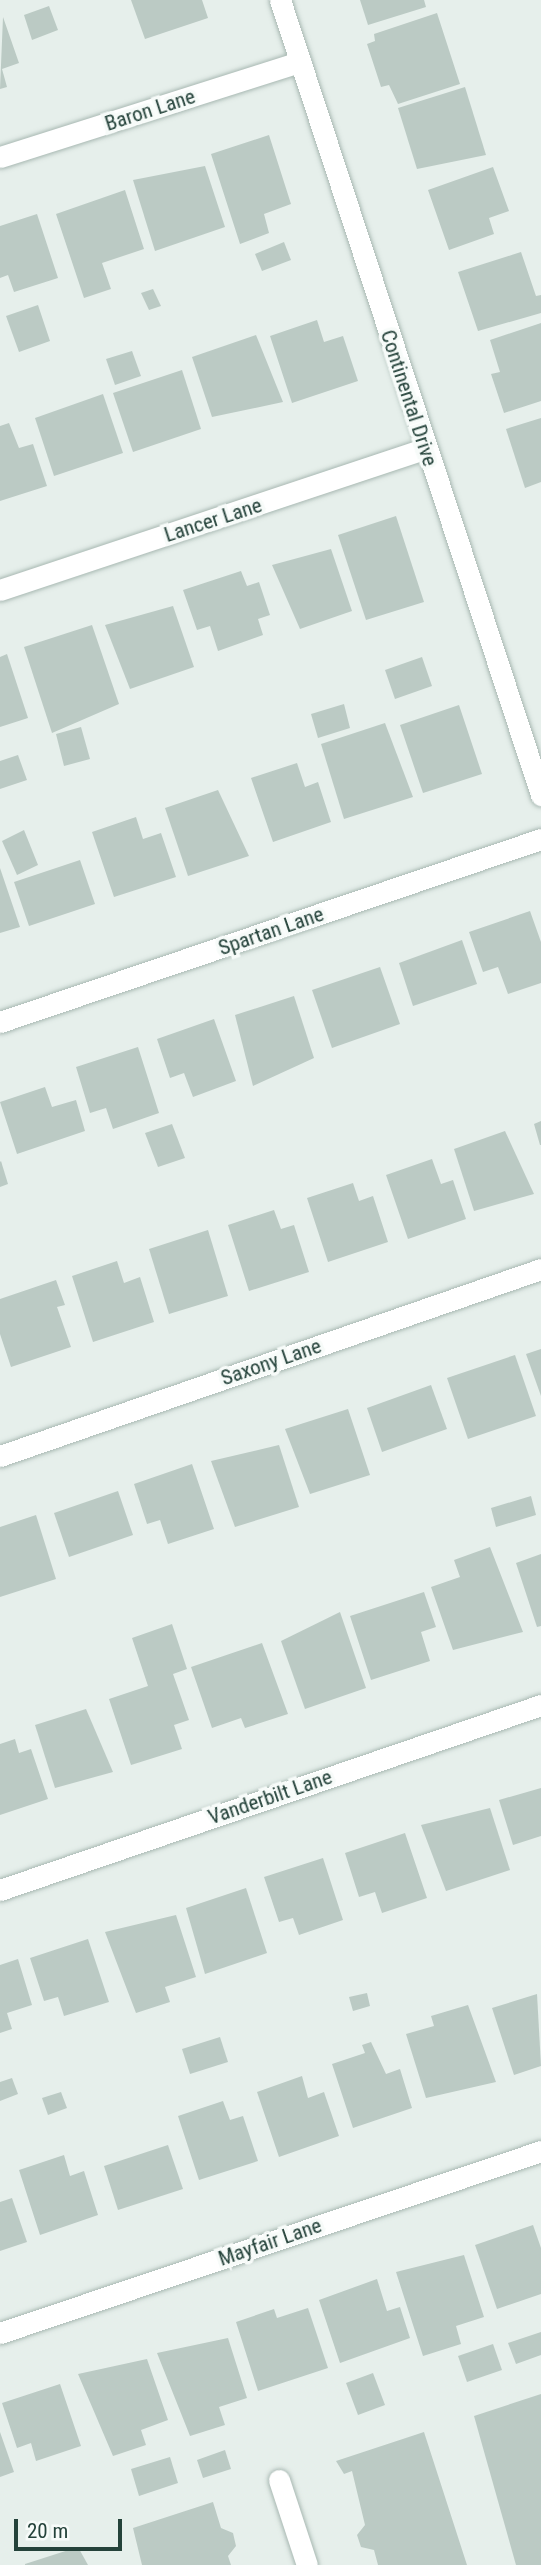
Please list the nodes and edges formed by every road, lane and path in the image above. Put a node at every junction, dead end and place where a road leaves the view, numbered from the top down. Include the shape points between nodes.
1 (279, 0) edge
2 (300, 62) junction
3 (0, 157) edge
4 (425, 449) junction
5 (0, 590) edge
6 (541, 795) edge
7 (541, 839) edge
8 (0, 1022) edge
9 (541, 1269) edge
10 (0, 1456) edge
11 (541, 1705) edge
12 (0, 1890) edge
13 (541, 2151) edge
14 (0, 2333) edge
15 (279, 2480) dead end
16 (307, 2565) edge

1 - 2 street, Continental Drive
2 - 3 street, Baron Lane
2 - 4 street, Continental Drive
4 - 5 street, Lancer Lane
4 - 6 street, Continental Drive
7 - 8 street, Spartan Lane
9 - 10 street, Saxony Lane
11 - 12 street, Vanderbilt Lane
13 - 14 street, Mayfair Lane
15 - 16 street

